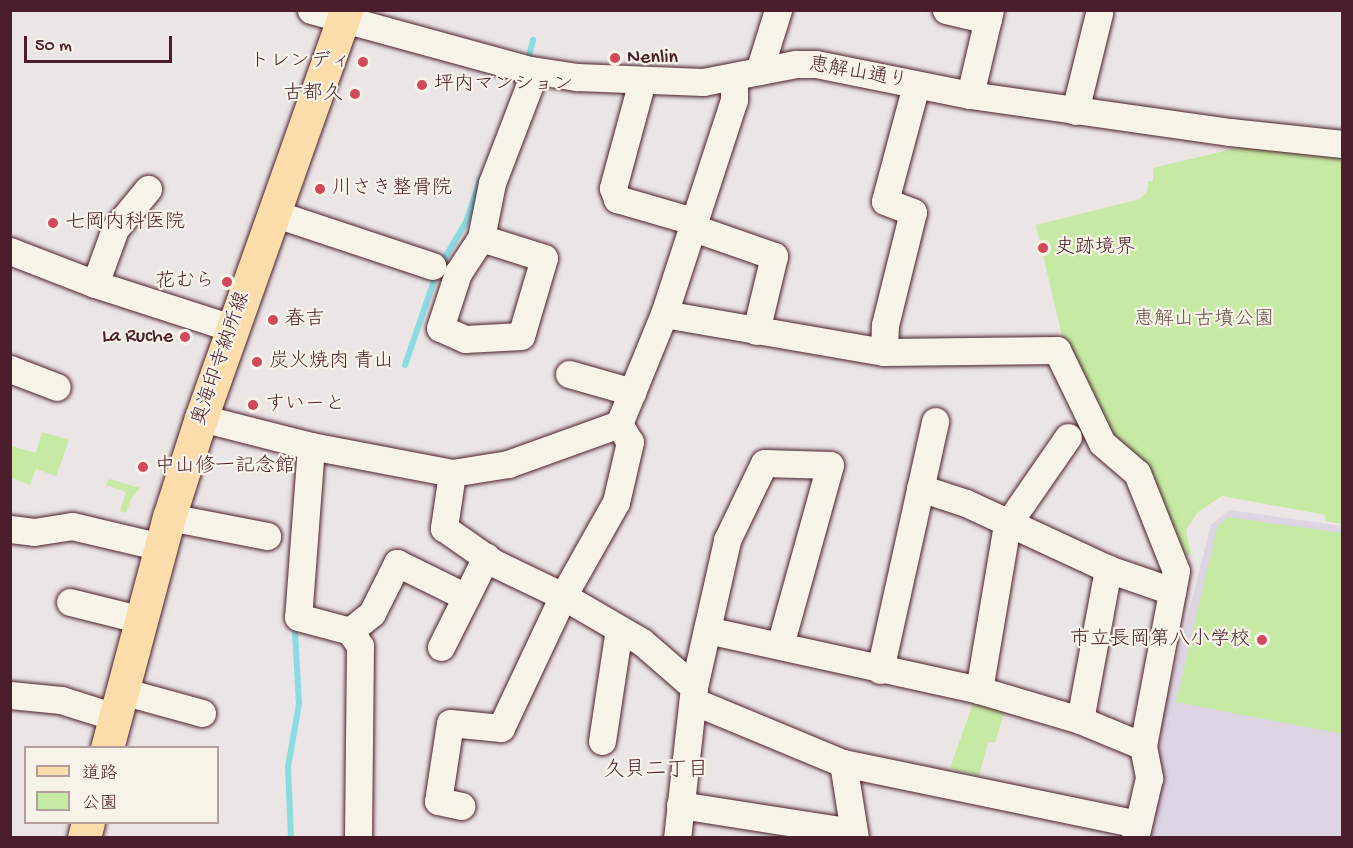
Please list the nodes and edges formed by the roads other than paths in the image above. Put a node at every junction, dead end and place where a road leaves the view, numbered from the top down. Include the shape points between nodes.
1 (311, 10) edge
2 (778, 10) edge
3 (946, 10) edge
4 (1100, 13) dead end
5 (344, 15) edge
6 (989, 15) edge
7 (528, 69) junction
8 (746, 74) junction
9 (642, 81) junction
10 (916, 85) junction
11 (970, 95) junction
12 (1076, 111) junction
13 (1342, 144) edge
14 (148, 189) dead end
15 (273, 213) junction
16 (692, 224) junction
17 (481, 238) dead end
18 (10, 251) edge
19 (432, 266) dead end
20 (95, 284) junction
21 (664, 314) junction
22 (231, 328) junction
23 (756, 331) junction
24 (884, 352) junction
25 (10, 369) edge
26 (569, 374) dead end
27 (57, 387) dead end
28 (632, 392) junction
29 (201, 418) junction
30 (935, 422) dead end
31 (619, 424) junction
32 (1068, 437) dead end
33 (311, 446) junction
34 (452, 473) junction
35 (920, 488) junction
36 (1007, 525) junction
37 (10, 529) edge
38 (165, 532) junction
39 (267, 536) dead end
40 (486, 557) junction
41 (1108, 569) junction
42 (1172, 591) junction
43 (466, 597) junction
44 (563, 597) junction
45 (70, 602) dead end
46 (142, 620) junction
47 (619, 629) junction
48 (707, 630) junction
49 (350, 632) junction
50 (780, 645) junction
51 (441, 647) dead end
52 (880, 670) junction
53 (979, 690) junction
54 (10, 694) edge
55 (693, 694) junction
56 (202, 713) dead end
57 (115, 718) edge
58 (1080, 720) junction
59 (602, 741) dead end
60 (1143, 746) junction
61 (843, 763) junction
62 (680, 805) junction
63 (460, 806) dead end
64 (1137, 831) edge
65 (854, 835) edge
66 (358, 837) edge
67 (677, 837) edge

1 - 5 street, 恵解山通り
2 - 8 street
3 - 6 street
4 - 12 street
5 - 7 street, 恵解山通り
5 - 15 main road, 奥海印寺納所線
6 - 11 street
7 - 9 street, 恵解山通り
7 - 17 street via 492,183
8 - 9 street, 恵解山通り via 703,82
8 - 10 street, 恵解山通り via 816,64
8 - 16 street
9 - 16 street via 613,188 617,199
10 - 11 street, 恵解山通り
10 - 24 street via 885,201 914,212 885,325
11 - 12 street, 恵解山通り
12 - 13 street, 恵解山通り
14 - 20 street via 115,229
15 - 19 street
15 - 22 main road, 奥海印寺納所線
16 - 21 street
16 - 23 street via 774,256
18 - 20 street
20 - 22 street
21 - 23 street
21 - 28 street
22 - 29 main road, 奥海印寺納所線
23 - 24 street
24 - 42 street via 1057,350 1102,442 1137,473 1176,571
25 - 27 street
26 - 28 street
28 - 31 street
29 - 33 street
29 - 38 main road, 奥海印寺納所線
30 - 35 street
31 - 34 street via 508,464
31 - 44 street via 630,442 616,502
32 - 36 street
33 - 34 street
33 - 49 street via 298,617
34 - 40 street via 444,528
35 - 36 street via 966,503
35 - 52 street
36 - 41 street
36 - 53 street
37 - 38 street via 34,532 72,526
38 - 39 street
38 - 46 main road, 奥海印寺納所線
40 - 43 street
40 - 44 street
41 - 42 street
41 - 58 street
42 - 60 street
43 - 49 street via 397,563 372,614
43 - 51 street
44 - 47 street
44 - 63 street via 501,728 450,723 438,801
45 - 46 street
46 - 57 main road, 奥海印寺納所線
47 - 55 street via 642,642
47 - 59 street
48 - 50 street
48 - 50 street via 727,540 764,463 830,465
48 - 55 street
49 - 66 street via 360,646
50 - 52 street
52 - 53 street
53 - 58 street
54 - 57 street via 61,700
55 - 61 street
55 - 62 street
56 - 57 street
58 - 60 street
60 - 64 street via 1149,778
61 - 64 street
61 - 65 street
62 - 65 street
62 - 67 street

